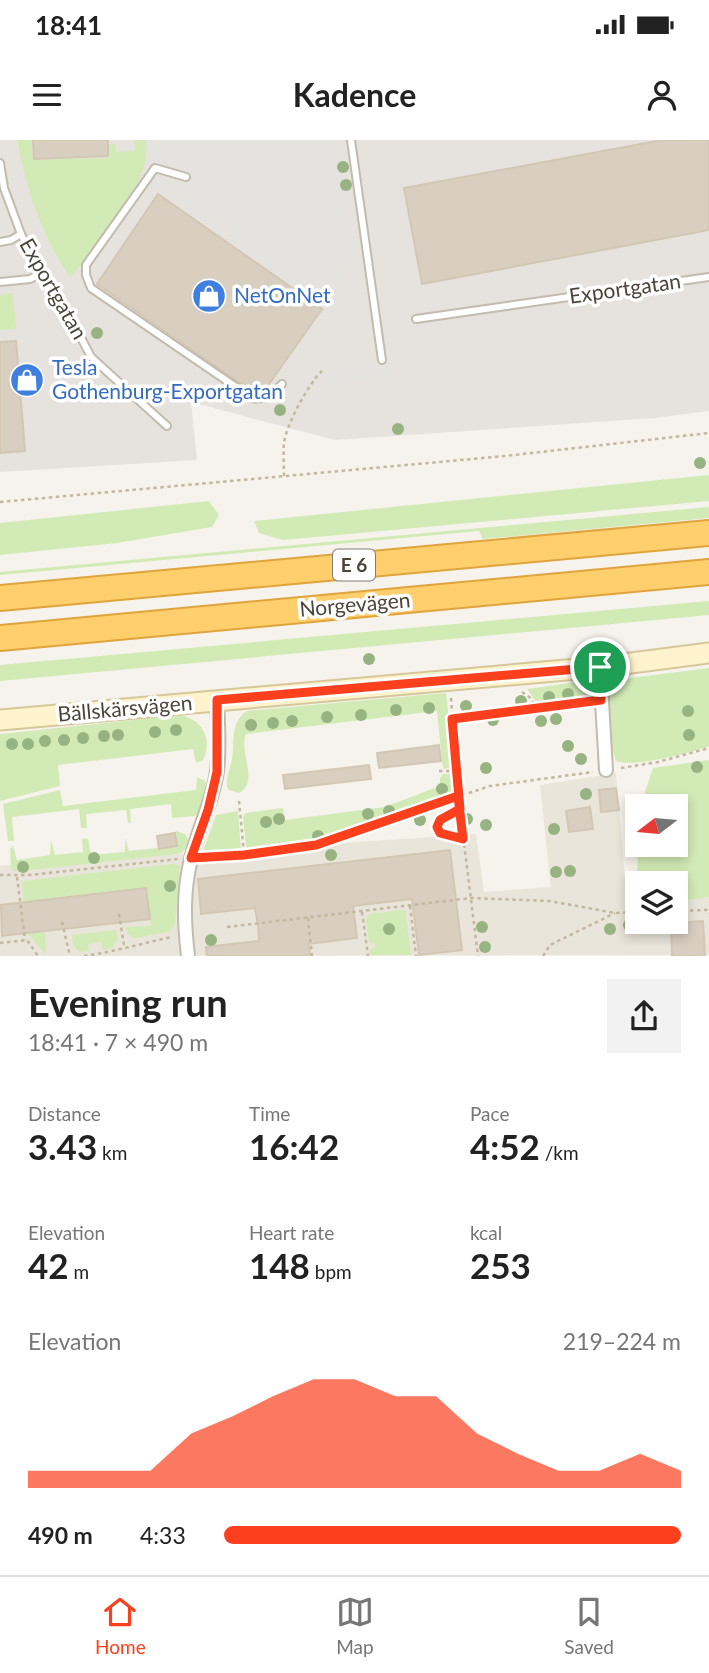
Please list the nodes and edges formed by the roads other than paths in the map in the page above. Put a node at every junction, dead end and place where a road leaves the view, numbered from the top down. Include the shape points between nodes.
1 (351, 140) edge
2 (0, 163) edge
3 (186, 177) dead end
4 (21, 234) junction
5 (0, 242) edge
6 (40, 274) junction
7 (709, 277) edge
8 (0, 282) edge
9 (416, 320) dead end
10 (382, 360) dead end
11 (282, 384) dead end
12 (167, 426) dead end
13 (709, 533) edge
14 (709, 572) edge
15 (0, 598) edge
16 (0, 638) edge
17 (709, 653) edge
18 (600, 667) junction
19 (217, 700) junction
20 (0, 720) edge
21 (606, 770) road end
22 (188, 956) edge

1 - 10 lane
2 - 4 lane, Exportgatan
3 - 11 lane via 155,168 86,265 88,283 252,398 269,396
4 - 5 lane
4 - 6 lane, Exportgatan
6 - 8 lane
6 - 12 lane, Exportgatan via 91,357
7 - 9 lane, Exportgatan
13 - 15 highway, Norgevägen / E 6
14 - 16 highway, Norgevägen / E 6
17 - 18 street, Bällskärsvägen
18 - 19 street, Bällskärsvägen
18 - 21 street
19 - 20 street, Bällskärsvägen
19 - 22 street via 217,772 185,890

